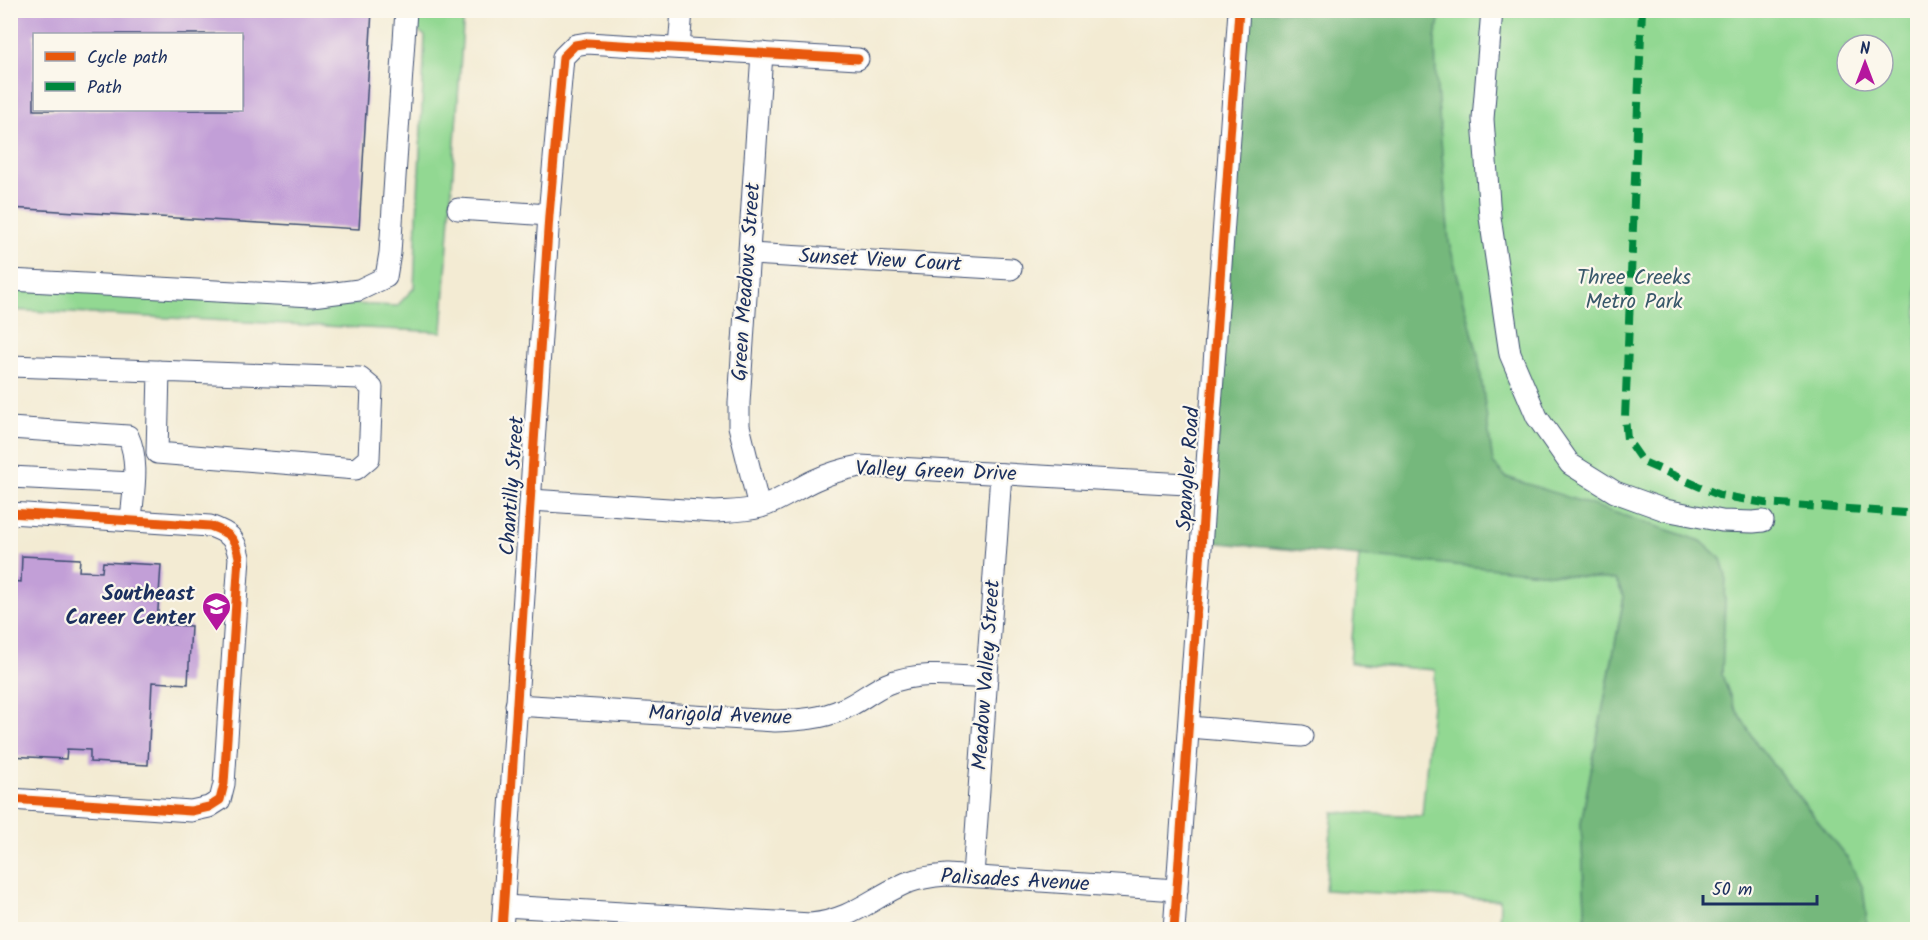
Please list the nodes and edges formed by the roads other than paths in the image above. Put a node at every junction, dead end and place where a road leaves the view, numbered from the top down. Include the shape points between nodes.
1 (406, 10) edge
2 (682, 10) edge
3 (1239, 10) edge
4 (1492, 10) edge
5 (679, 48) junction
6 (762, 53) junction
7 (858, 59) dead end
8 (458, 209) dead end
9 (549, 215) junction
10 (749, 254) junction
11 (1011, 269) dead end
12 (10, 280) edge
13 (10, 366) edge
14 (159, 371) junction
15 (10, 428) edge
16 (1001, 474) junction
17 (10, 477) edge
18 (133, 483) junction
19 (1205, 485) junction
20 (531, 500) junction
21 (759, 507) junction
22 (10, 513) edge
23 (131, 520) junction
24 (1764, 521) dead end
25 (987, 678) junction
26 (516, 705) junction
27 (1189, 728) junction
28 (1302, 736) dead end
29 (10, 800) edge
30 (973, 876) junction
31 (1177, 890) junction
32 (504, 906) junction
33 (502, 930) edge
34 (1174, 930) edge

1 - 12 street via 386,277 358,290 312,296
2 - 5 street
3 - 19 street, Spangler Road
4 - 24 street via 1483,119 1490,218 1510,354 1537,417 1570,464 1615,492 1665,510 1722,521
5 - 6 street
5 - 9 street, Chantilly Street via 581,43 562,57
6 - 7 street
6 - 10 street, Green Meadows Street
8 - 9 street
9 - 20 street, Chantilly Street
10 - 11 street, Sunset View Court
10 - 21 street, Green Meadows Street via 739,426
13 - 14 street
14 - 14 street via 360,378 372,388 369,458 356,469 157,453
15 - 18 street via 128,436 135,463
16 - 19 street, Valley Green Drive
16 - 21 street, Valley Green Drive via 860,466 814,480
16 - 25 street, Meadow Valley Street
17 - 18 street
18 - 23 street
19 - 27 street, Spangler Road
20 - 21 street, Valley Green Drive via 715,512
20 - 26 street, Chantilly Street
22 - 23 street
23 - 29 street via 210,526 237,542 239,569 220,800 191,811
25 - 26 street, Marigold Avenue via 914,677 886,684 843,709 799,720
25 - 30 street, Meadow Valley Street
26 - 32 street, Chantilly Street
27 - 28 street
27 - 31 street, Spangler Road
30 - 31 street, Palisades Avenue
30 - 32 street, Palisades Avenue via 947,874 906,883 846,916 812,924
31 - 34 street, Spangler Road
32 - 33 street, Chantilly Street

